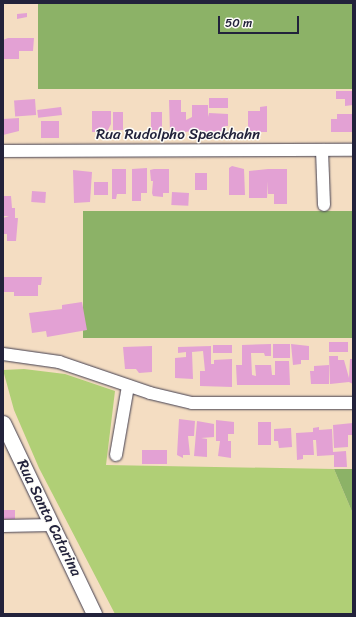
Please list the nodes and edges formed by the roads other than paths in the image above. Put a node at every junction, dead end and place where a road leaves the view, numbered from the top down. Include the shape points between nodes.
1 (322, 150) junction
2 (353, 150) edge
3 (3, 151) edge
4 (324, 205) dead end
5 (3, 354) edge
6 (128, 386) junction
7 (353, 403) edge
8 (3, 423) edge
9 (116, 455) dead end
10 (52, 525) junction
11 (3, 526) edge
12 (94, 614) edge

1 - 2 street, Rua Rudolpho Speckhahn
1 - 3 street, Rua Rudolpho Speckhahn
1 - 4 street
5 - 6 street via 59,362
6 - 7 street via 174,400 210,405
6 - 9 street
8 - 10 main road, Rua Santa Catarina
10 - 11 street
10 - 12 main road, Rua Santa Catarina

